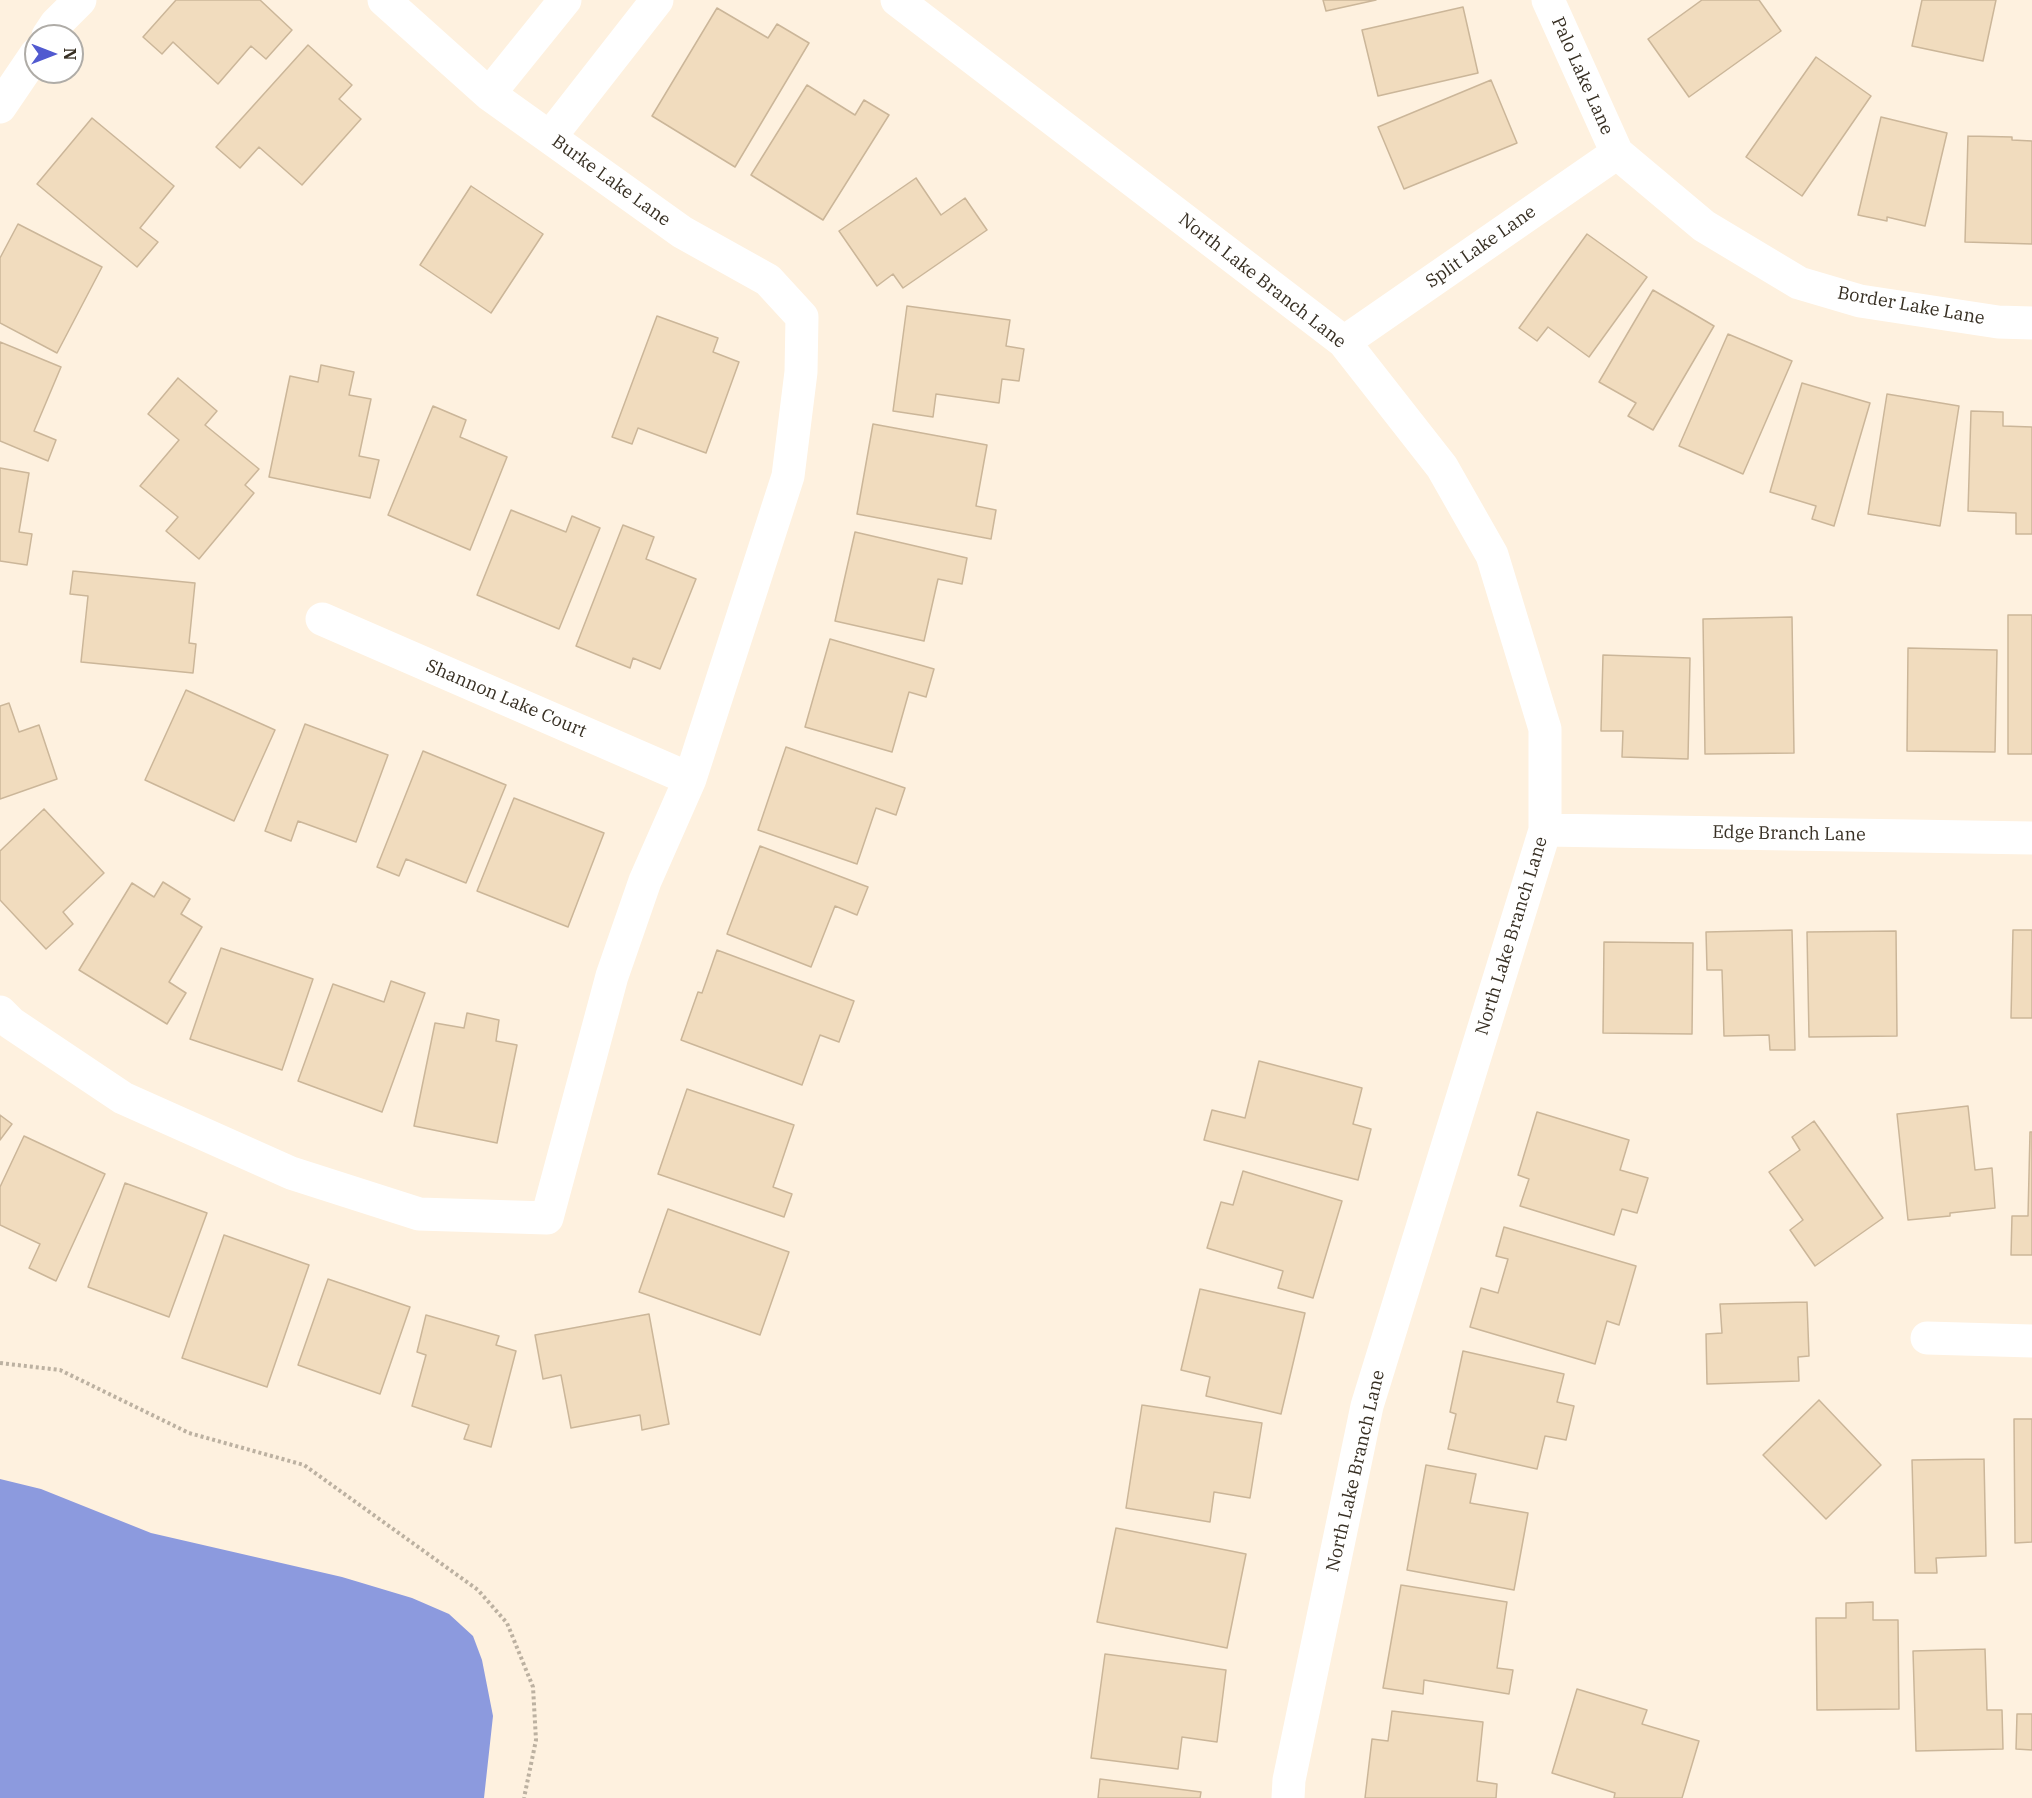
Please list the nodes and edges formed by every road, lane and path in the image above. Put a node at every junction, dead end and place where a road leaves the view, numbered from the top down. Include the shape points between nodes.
1 (80, 0) edge
2 (384, 0) edge
3 (565, 0) edge
4 (657, 0) edge
5 (897, 0) edge
6 (1548, 0) edge
7 (56, 24) edge
8 (24, 72) edge
9 (489, 94) junction
10 (0, 108) edge
11 (550, 137) junction
12 (1617, 153) junction
13 (2032, 323) edge
14 (1344, 342) junction
15 (322, 619) dead end
16 (690, 779) junction
17 (1545, 830) junction
18 (2032, 838) edge
19 (0, 1012) edge
20 (1927, 1338) dead end
21 (2032, 1341) edge
22 (0, 1363) edge
23 (524, 1798) edge
24 (1288, 1798) edge

1 - 7 street
2 - 9 street, Burke Lake Lane
3 - 9 street
4 - 11 street
5 - 14 street, North Lake Branch Lane
6 - 12 street, Palo Lake Lane
8 - 10 street
9 - 11 street, Burke Lake Lane
11 - 16 street, Burke Lake Lane via 682,232 768,280 802,317 801,372 788,476
12 - 13 street, Border Lake Lane via 1704,226 1799,283 1860,301 1998,322
12 - 14 street, Split Lake Lane
14 - 17 street, North Lake Branch Lane via 1442,467 1492,555 1545,729
15 - 16 street, Shannon Lake Court
16 - 19 street, Burke Lake Lane via 645,882 612,976 547,1218 419,1214 291,1173 123,1098
17 - 18 street, Edge Branch Lane
17 - 24 street, North Lake Branch Lane via 1367,1406
20 - 21 street
22 - 23 path via 60,1370 189,1433 304,1465 478,1590 507,1623 533,1687 536,1740

